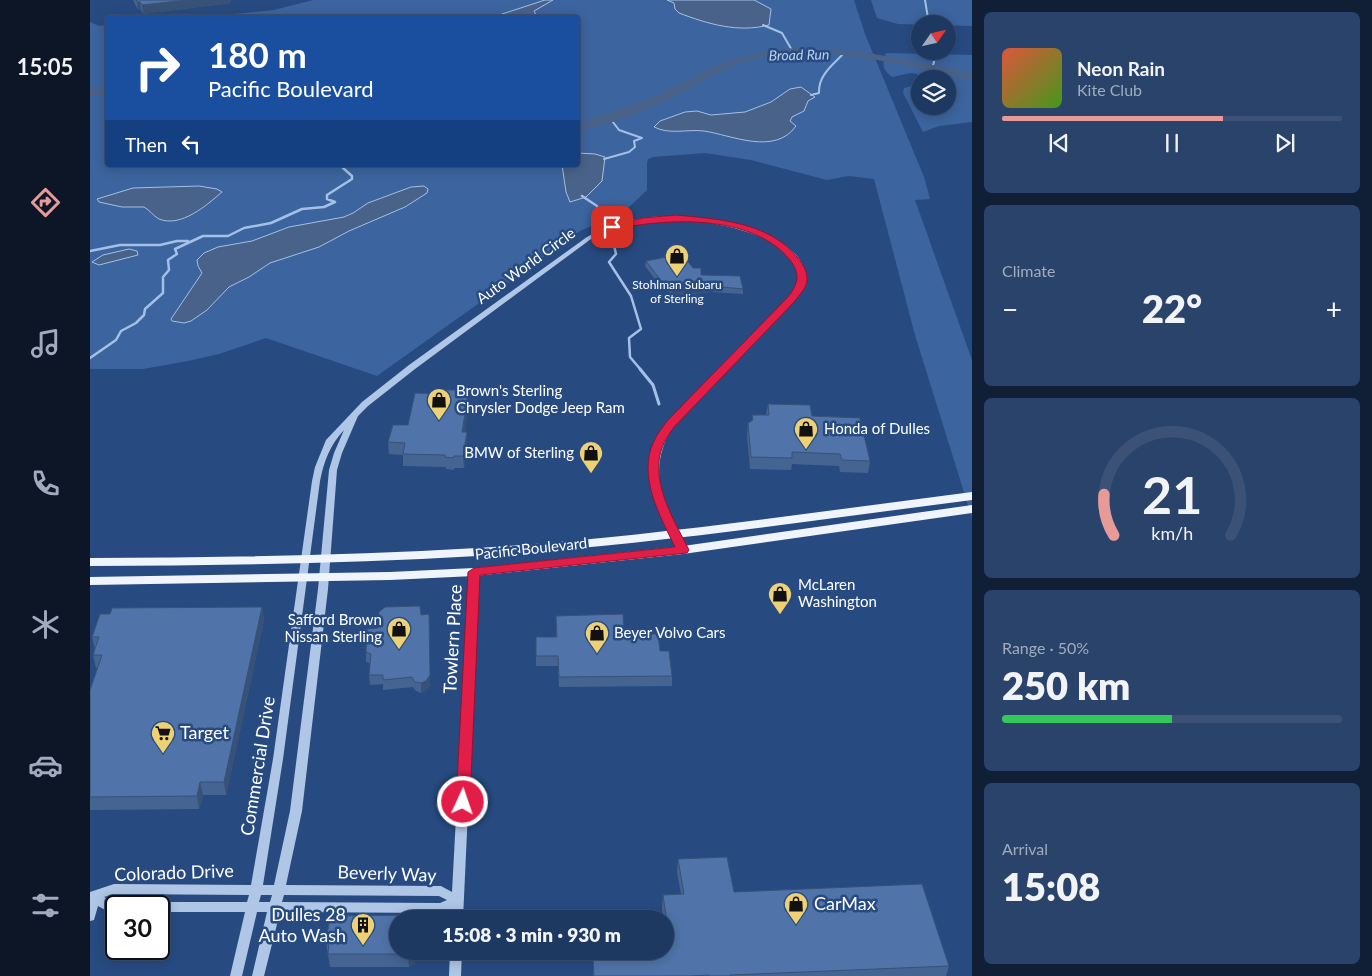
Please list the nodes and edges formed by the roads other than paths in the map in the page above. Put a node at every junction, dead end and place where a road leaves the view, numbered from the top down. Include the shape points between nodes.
1 (356, 412) junction
2 (972, 496) edge
3 (963, 506) edge
4 (674, 534) junction
5 (683, 550) junction
6 (324, 559) junction
7 (305, 560) junction
8 (90, 562) edge
9 (474, 572) junction
10 (324, 577) junction
11 (302, 578) junction
12 (90, 580) edge
13 (256, 889) junction
14 (280, 889) junction
15 (92, 897) edge
16 (458, 901) junction
17 (105, 904) edge
18 (170, 907) edge
19 (252, 908) junction
20 (274, 908) junction
21 (458, 910) edge
22 (90, 916) edge
23 (456, 960) edge
24 (236, 976) edge
25 (258, 976) edge
26 (455, 976) edge

1 - 4 street, Auto World Circle via 390,383 597,233 632,222 676,218 718,222 757,232 792,254 801,267 803,280 792,299 670,424 659,441 653,461 655,485
1 - 6 street, Auto World Circle via 333,470
1 - 7 street, Auto World Circle via 330,440 321,459
2 - 3 main road, Pacific Boulevard
3 - 4 main road, Pacific Boulevard
3 - 5 main road, Pacific Boulevard
4 - 5 street, Auto World Circle
4 - 6 main road, Pacific Boulevard via 478,552
5 - 9 main road, Pacific Boulevard
6 - 7 main road, Pacific Boulevard
6 - 10 street, Auto World Circle
7 - 8 main road, Pacific Boulevard
7 - 11 street, Commercial Drive
9 - 10 main road, Pacific Boulevard
9 - 16 street, Towlern Place
10 - 11 main road, Pacific Boulevard
10 - 14 street via 296,811
11 - 12 main road, Pacific Boulevard
11 - 13 street, Commercial Drive via 278,759
13 - 14 street, Beverly Way
13 - 15 street, Colorado Drive via 114,889
13 - 19 street, Commercial Drive
14 - 16 street, Beverly Way via 441,891
14 - 20 street
15 - 17 street, Colorado Drive
15 - 22 street
16 - 20 street, Beverly Way via 441,908
16 - 21 street, Towlern Place
18 - 19 street
19 - 20 street, Beverly Way
19 - 24 street, Commercial Drive
20 - 25 street
23 - 26 street

